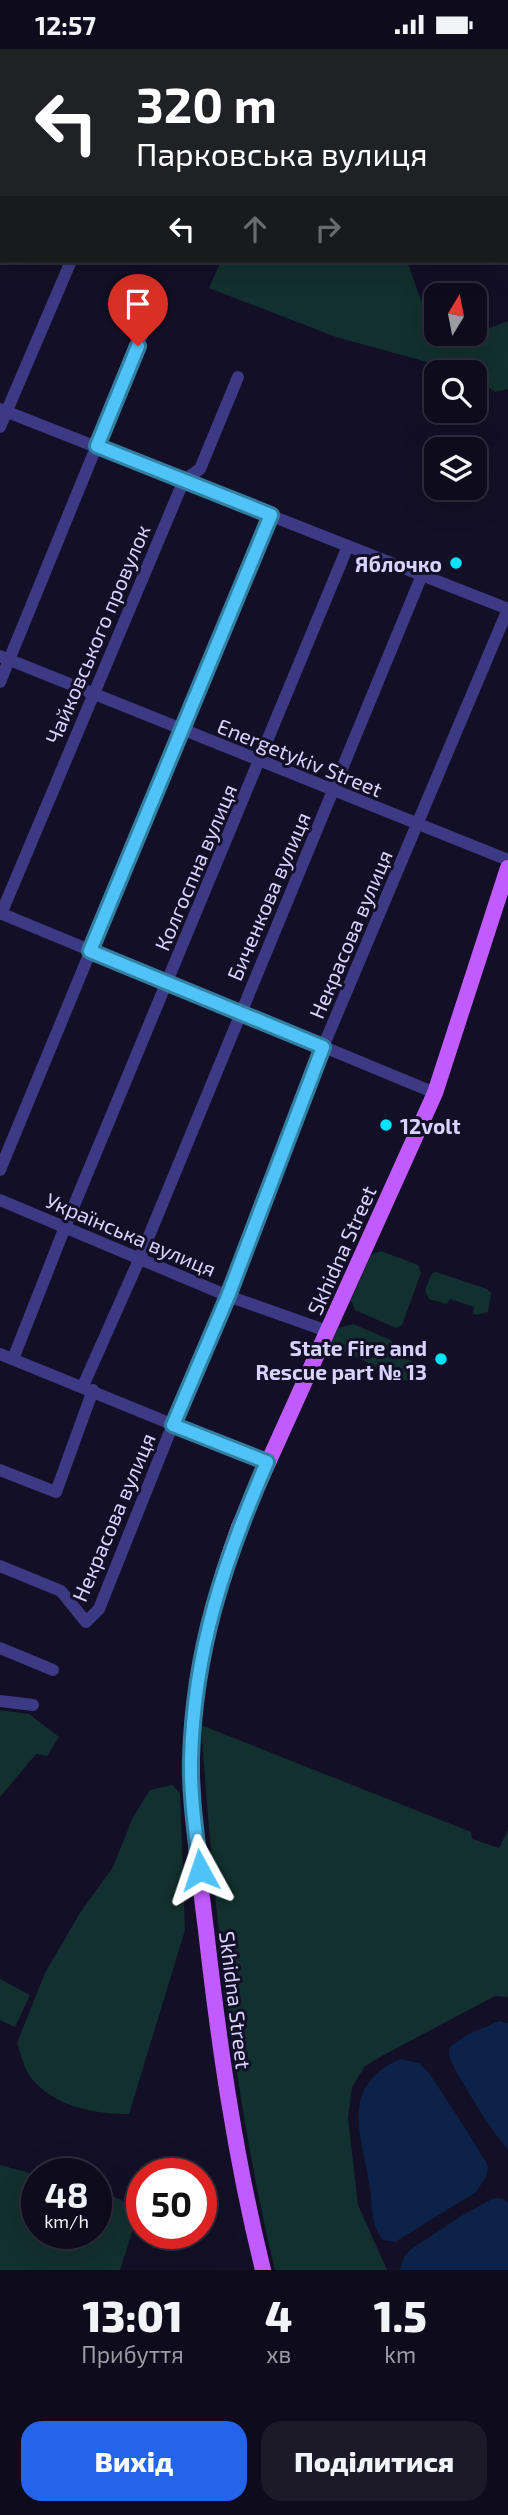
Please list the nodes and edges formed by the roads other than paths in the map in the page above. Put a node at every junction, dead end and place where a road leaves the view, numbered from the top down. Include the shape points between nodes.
1 (70, 263) edge
2 (158, 296) dead end
3 (237, 377) dead end
4 (4, 410) edge
5 (0, 427) edge
6 (97, 446) junction
7 (184, 481) junction
8 (271, 515) junction
9 (348, 546) junction
10 (422, 575) junction
11 (508, 609) edge
12 (5, 658) edge
13 (0, 682) edge
14 (93, 694) junction
15 (182, 730) junction
16 (260, 762) junction
17 (333, 790) junction
18 (418, 824) junction
19 (508, 860) edge
20 (508, 867) edge
21 (1, 914) edge
22 (90, 951) junction
23 (167, 983) junction
24 (240, 1013) junction
25 (323, 1047) junction
26 (435, 1093) junction
27 (0, 1170) edge
28 (0, 1200) edge
29 (65, 1227) junction
30 (139, 1260) junction
31 (228, 1296) junction
32 (327, 1331) junction
33 (0, 1353) edge
34 (13, 1359) junction
35 (88, 1388) junction
36 (173, 1425) junction
37 (267, 1462) junction
38 (0, 1470) edge
39 (0, 1566) edge
40 (0, 1648) edge
41 (53, 1670) dead end
42 (0, 1701) edge
43 (33, 1705) dead end
44 (263, 2270) edge

1 - 4 street
2 - 6 street
3 - 7 street, Чайковського провулок via 200,470
4 - 5 street
4 - 6 street
6 - 7 street
6 - 12 street
7 - 8 street
7 - 14 street, Чайковського провулок
8 - 9 street
8 - 15 street
9 - 10 street
9 - 16 street, Колгоспна вулиця
10 - 11 street
10 - 17 street, Биченкова вулиця
11 - 18 street, Некрасова вулиця
12 - 13 street
12 - 14 street, Energetykiv Street
14 - 15 street, Energetykiv Street
14 - 21 street, Чайковського провулок
15 - 16 street, Energetykiv Street
15 - 22 street
16 - 17 street, Energetykiv Street
16 - 23 street, Колгоспна вулиця
17 - 18 street, Energetykiv Street
17 - 24 street, Биченкова вулиця
18 - 19 street, Energetykiv Street
18 - 25 street, Некрасова вулиця
20 - 26 main road, Skhidna Street
21 - 22 street
22 - 23 street
22 - 27 street
23 - 24 street
23 - 29 street, Колгоспна вулиця
24 - 25 street
24 - 30 street, Биченкова вулиця
25 - 26 street
25 - 31 street, Некрасова вулиця
26 - 32 main road, Skhidna Street
28 - 29 street, Українська вулиця
29 - 30 street, Українська вулиця
29 - 34 street, Колгоспна вулиця
30 - 31 street, Українська вулиця
30 - 35 street, Биченкова вулиця
31 - 32 street, Українська вулиця
31 - 36 street, Некрасова вулиця
32 - 37 main road, Skhidna Street
33 - 34 street
34 - 35 street
35 - 36 street
35 - 38 street, Биченкова вулиця via 56,1492
36 - 37 street
36 - 39 street, Некрасова вулиця via 99,1609 86,1622 61,1591
37 - 44 main road, Skhidna Street via 224,1568 206,1634 191,1761 221,2060
40 - 41 street
42 - 43 street

